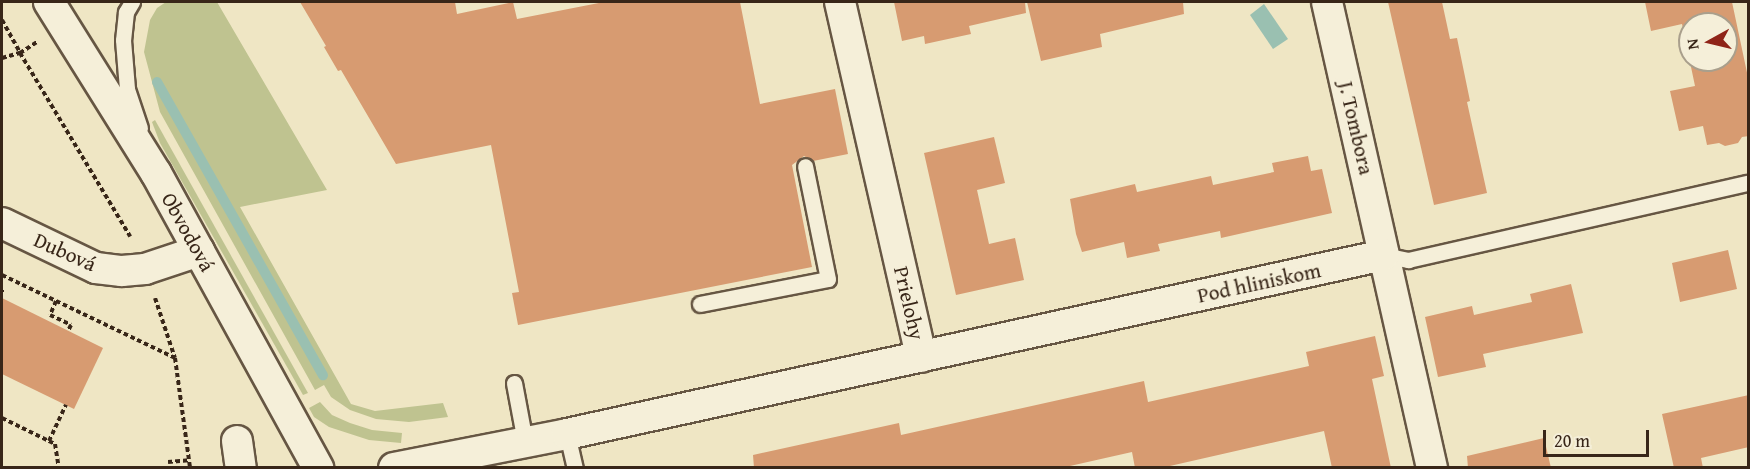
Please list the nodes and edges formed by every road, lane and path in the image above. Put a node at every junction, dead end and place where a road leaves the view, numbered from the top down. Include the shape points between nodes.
1 (49, 2) edge
2 (132, 2) edge
3 (840, 2) edge
4 (1327, 2) edge
5 (2, 58) edge
6 (805, 166) dead end
7 (156, 173) junction
8 (1749, 183) edge
9 (2, 223) edge
10 (132, 240) dead end
11 (199, 251) junction
12 (1384, 255) junction
13 (2, 274) edge
14 (153, 292) dead end
15 (56, 301) junction
16 (700, 304) dead end
17 (68, 331) dead end
18 (921, 357) junction
19 (175, 358) junction
20 (514, 383) dead end
21 (66, 405) dead end
22 (2, 418) edge
23 (567, 434) junction
24 (49, 441) junction
25 (525, 442) junction
26 (189, 460) junction
27 (168, 462) dead end
28 (59, 468) edge
29 (190, 468) edge
30 (318, 468) edge
31 (394, 468) edge
32 (575, 468) edge
33 (1432, 468) edge

1 - 7 street, Obvodová
2 - 7 lane via 126,12 123,40 127,89
3 - 18 street, Prielohy
4 - 12 street, J. Tombora
5 - 10 path via 20,53
6 - 16 lane via 828,279
7 - 11 street, Obvodová
8 - 12 lane via 1408,260
9 - 11 street, Dubová via 96,268 123,272
11 - 30 street, Obvodová
12 - 18 street, Pod hliniskom
12 - 33 street
13 - 15 path
14 - 19 path
15 - 17 path via 50,315 71,324
15 - 19 path
18 - 23 street, Prielohy
19 - 26 path
20 - 25 lane
21 - 24 path
22 - 24 path
23 - 25 street, Prielohy
23 - 32 lane
24 - 28 path via 55,444
25 - 31 street, Prielohy
26 - 27 path
26 - 29 path

